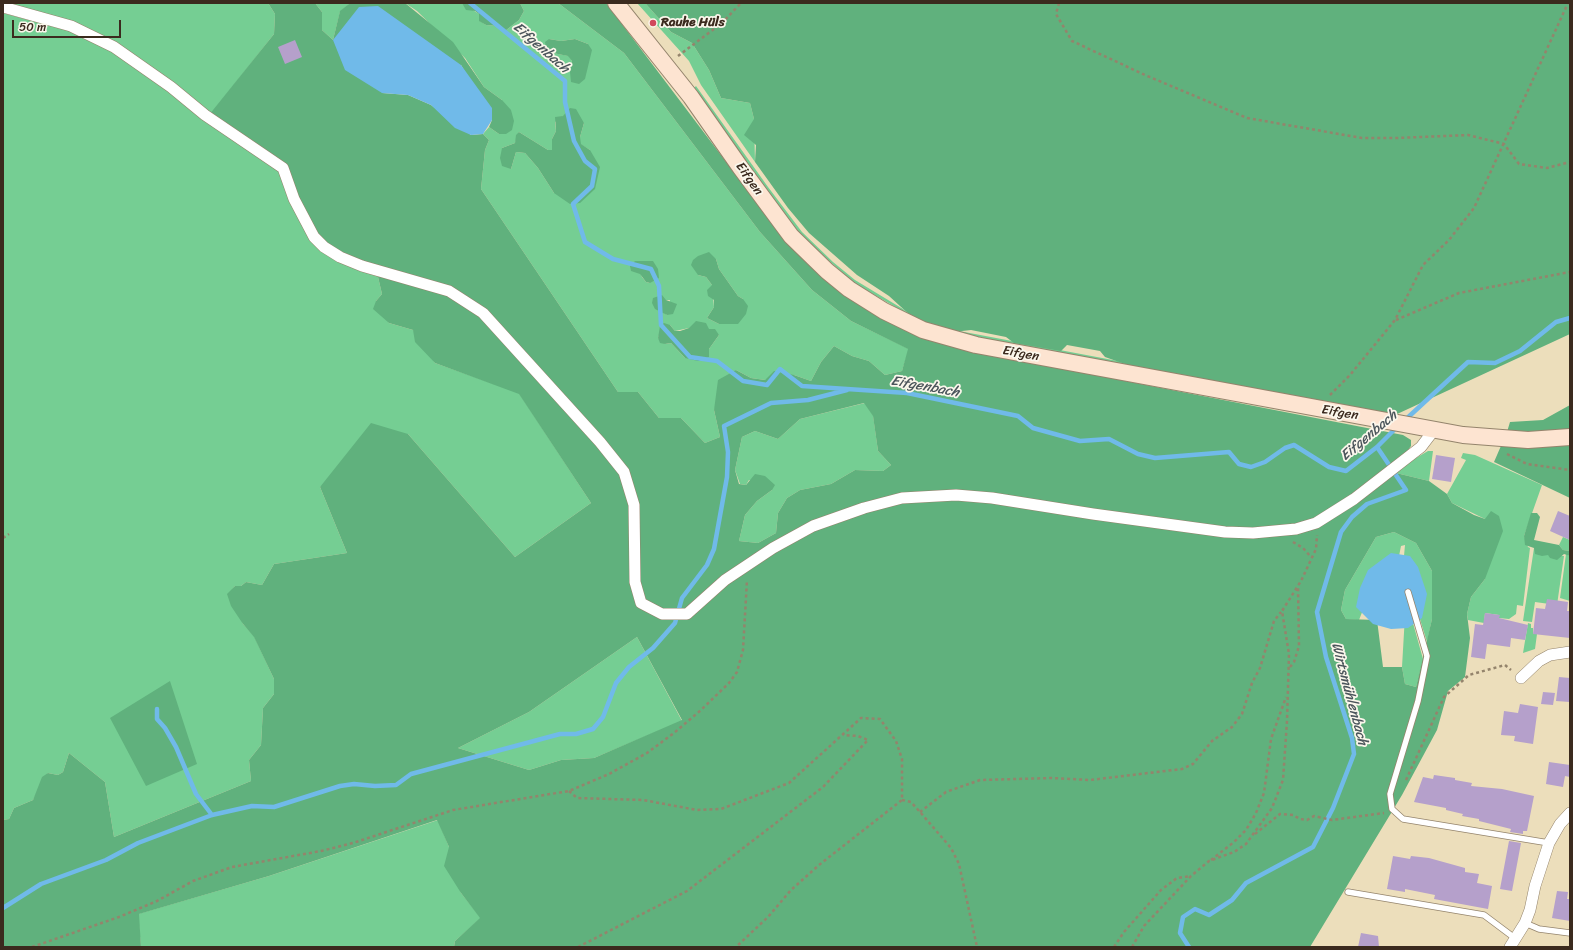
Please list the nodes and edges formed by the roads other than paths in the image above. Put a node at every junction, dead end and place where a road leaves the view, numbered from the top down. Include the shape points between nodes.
1 (616, 3) edge
2 (3, 7) edge
3 (1429, 429) junction
4 (1570, 437) edge
5 (1408, 592) dead end
6 (1570, 652) edge
7 (1521, 678) road end
8 (1570, 813) edge
9 (1549, 843) junction
10 (1348, 892) dead end
11 (1525, 923) junction
12 (1570, 934) edge
13 (1513, 943) edge

1 - 3 main road, Eifgen via 691,97 791,236 838,280 884,311 923,330 976,345
2 - 3 street via 71,26 114,47 171,87 205,115 283,168 294,199 314,237 340,258 450,291 483,312 624,472 634,505 635,582 641,603 662,614 687,614 725,580 813,526 902,498 956,495 992,498 1225,532 1283,532 1316,523 1354,499 1421,447
3 - 4 main road, Eifgen via 1500,439
5 - 9 lane via 1427,656 1418,701 1390,794 1392,809 1403,818
6 - 7 street via 1550,655 1539,661
8 - 9 street
9 - 11 street
10 - 13 lane via 1484,915
11 - 12 lane via 1539,929
11 - 13 street

